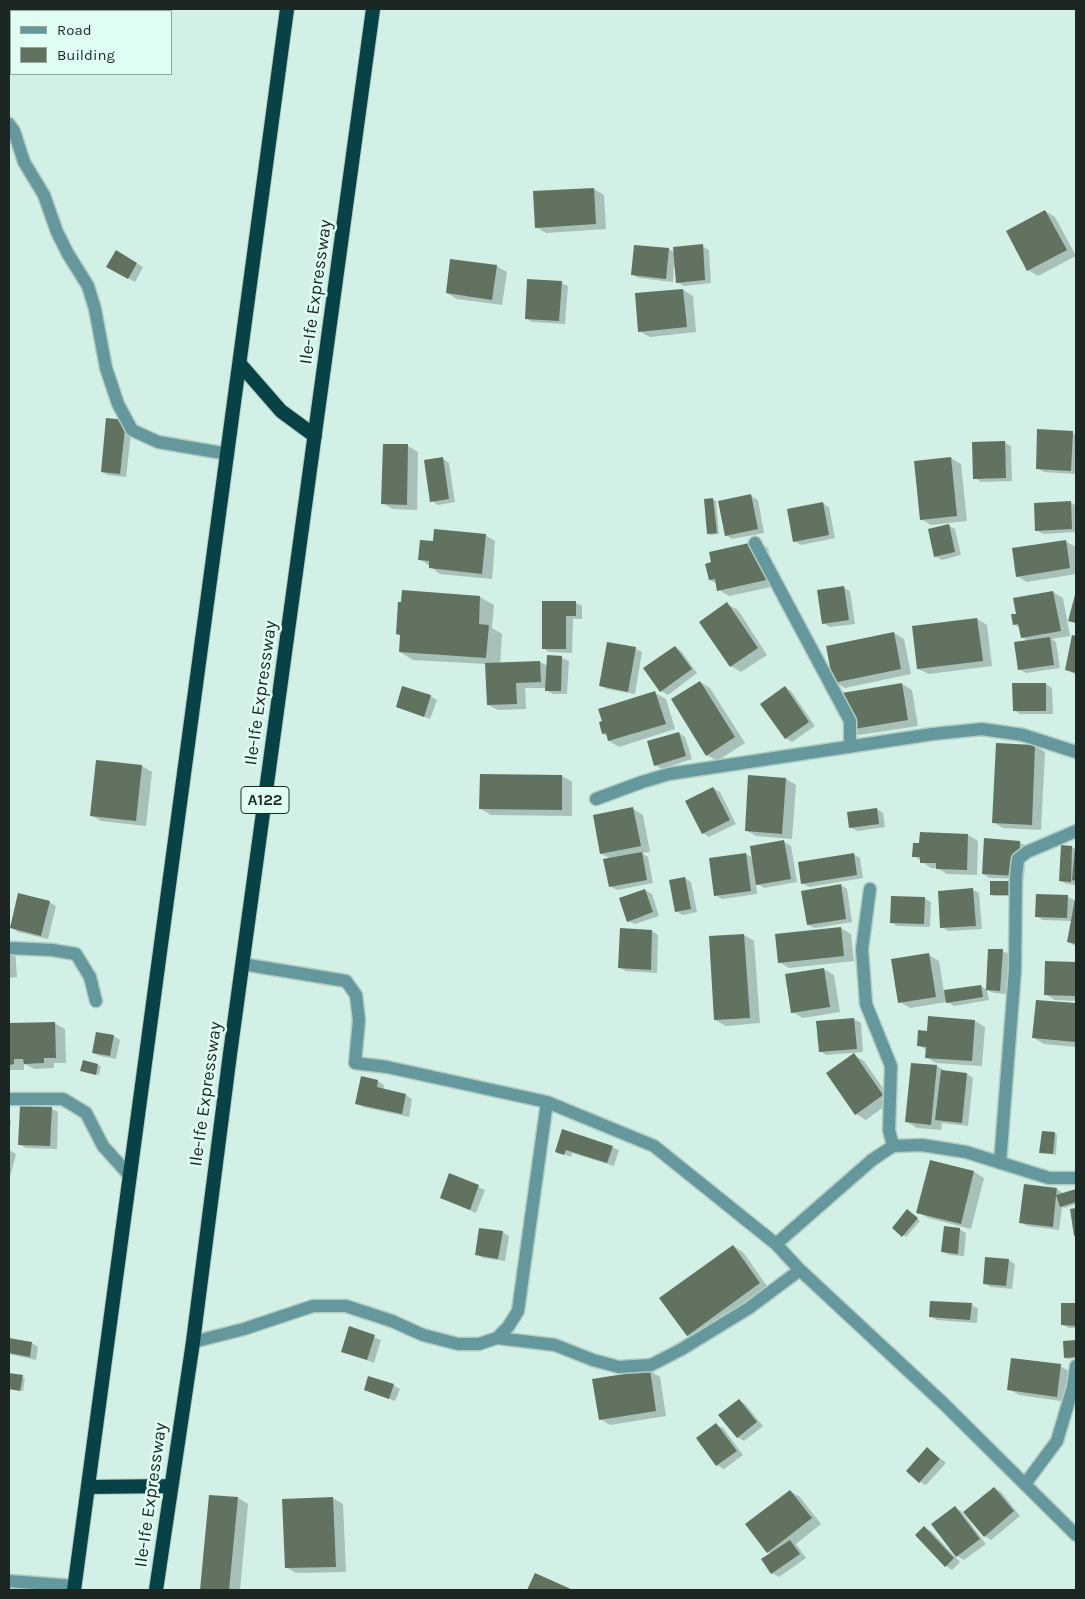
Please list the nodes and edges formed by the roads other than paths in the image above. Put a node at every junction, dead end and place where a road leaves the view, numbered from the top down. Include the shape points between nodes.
1 (287, 9) edge
2 (373, 9) edge
3 (9, 124) edge
4 (240, 364) junction
5 (315, 436) junction
6 (228, 454) junction
7 (755, 543) dead end
8 (850, 747) junction
9 (1076, 752) edge
10 (596, 798) dead end
11 (1076, 831) edge
12 (870, 888) dead end
13 (9, 948) edge
14 (242, 964) junction
15 (96, 1000) dead end
16 (9, 1099) edge
17 (547, 1102) junction
18 (893, 1146) junction
19 (1000, 1163) junction
20 (130, 1176) junction
21 (1076, 1178) edge
22 (776, 1244) junction
23 (800, 1270) junction
24 (496, 1338) junction
25 (193, 1342) junction
26 (1076, 1366) edge
27 (1025, 1484) junction
28 (171, 1486) junction
29 (88, 1487) junction
30 (1076, 1535) edge
31 (9, 1581) edge
32 (74, 1588) edge
33 (156, 1590) edge

1 - 4 highway
2 - 5 highway, Ile-Ife Expressway / A122
3 - 6 street via 24,162 44,195 57,232 88,286 106,368 118,404 132,430 158,442
4 - 5 highway via 281,411
4 - 6 highway
5 - 14 highway, Ile-Ife Expressway / A122
6 - 20 highway
7 - 8 street via 850,720
8 - 9 street via 982,729 1023,735
8 - 10 street via 669,774
11 - 19 street via 1018,858 1015,970
12 - 18 street via 862,949 866,1004 890,1066 889,1130
13 - 15 street via 76,954 90,977
14 - 17 street via 346,981 356,995 359,1020 356,1063
14 - 25 highway, Ile-Ife Expressway / A122
16 - 20 street via 63,1099 86,1114 103,1146
17 - 22 street via 654,1146
17 - 24 street via 518,1311
18 - 19 street via 922,1145 966,1152
18 - 22 street via 872,1160
19 - 21 street via 1049,1178
20 - 29 highway
22 - 23 street
23 - 24 street via 749,1308 651,1364 619,1367 555,1345
23 - 27 street
24 - 25 street via 479,1344 458,1344 423,1335 346,1306 313,1306
25 - 28 highway, Ile-Ife Expressway / A122
26 - 27 street via 1057,1441
27 - 30 street
28 - 29 highway
28 - 33 highway, Ile-Ife Expressway / A122
29 - 32 highway
31 - 32 street

